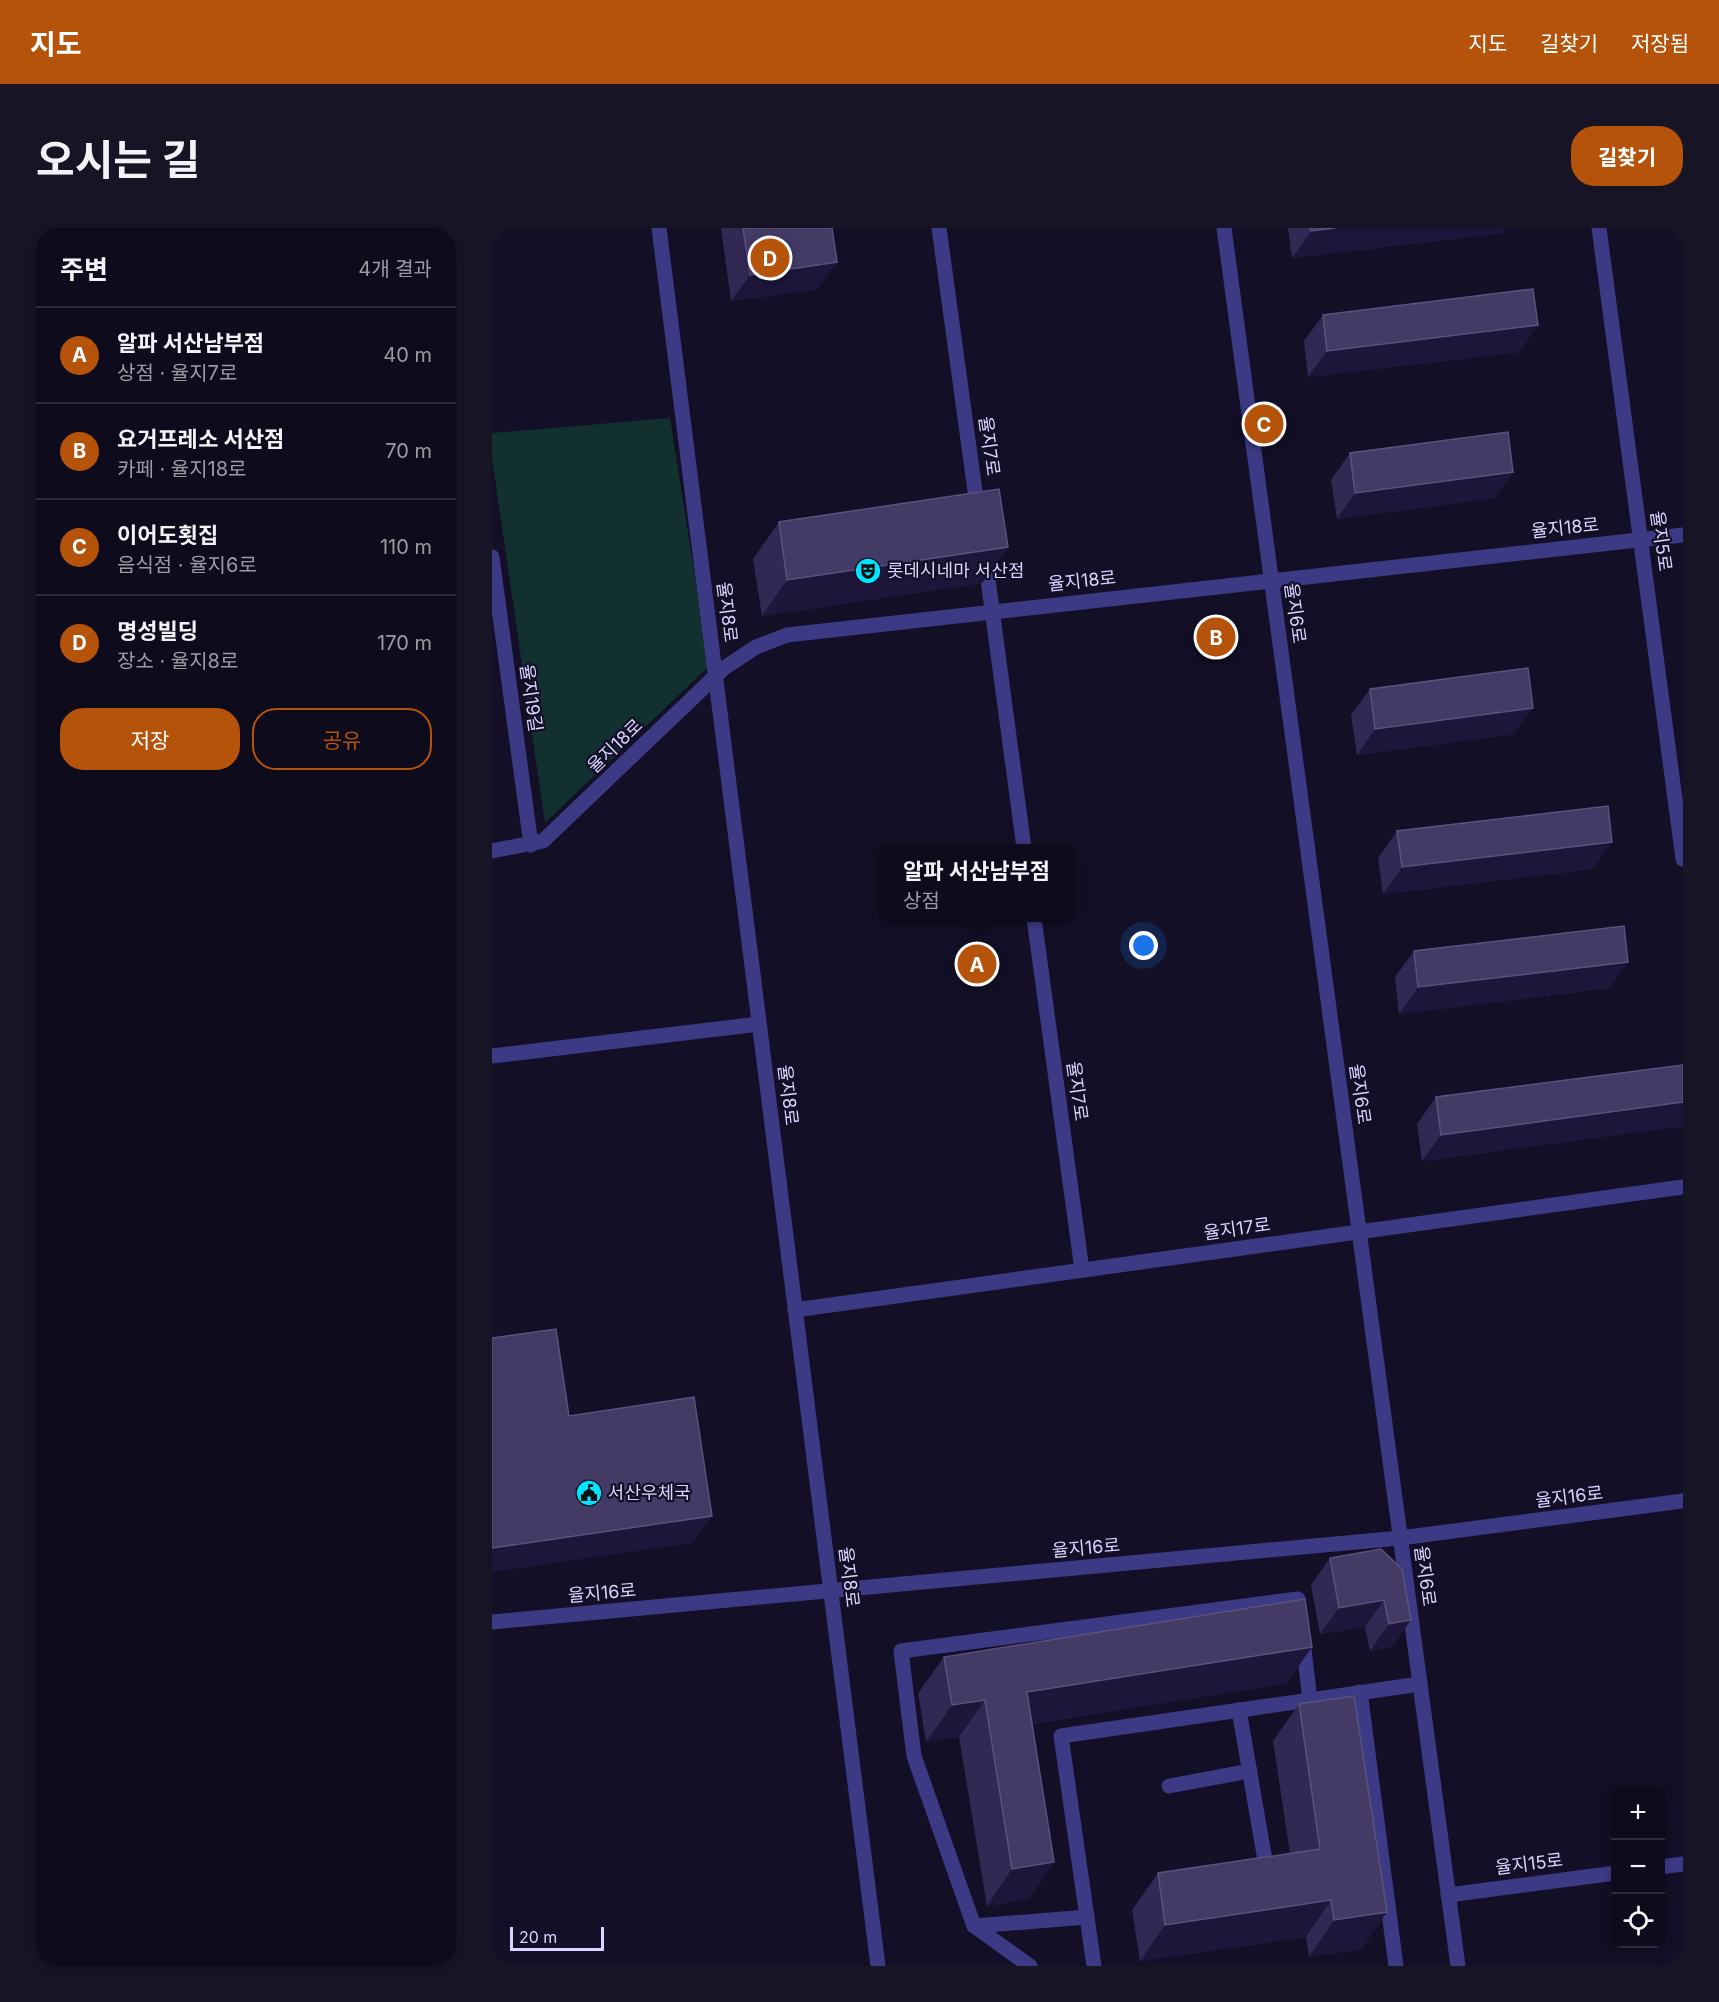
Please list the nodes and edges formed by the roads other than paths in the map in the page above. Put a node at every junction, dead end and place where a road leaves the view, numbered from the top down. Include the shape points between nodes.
1 (659, 228) edge
2 (939, 228) edge
3 (1224, 228) edge
4 (1599, 228) edge
5 (1683, 535) edge
6 (1641, 539) junction
7 (492, 557) edge
8 (1271, 580) junction
9 (992, 610) junction
10 (716, 676) junction
11 (531, 844) junction
12 (1023, 844) edge
13 (492, 851) edge
14 (1683, 859) edge
15 (1035, 922) edge
16 (759, 1024) junction
17 (492, 1056) edge
18 (1683, 1187) edge
19 (1359, 1232) junction
20 (1082, 1270) junction
21 (795, 1310) junction
22 (1683, 1501) edge
23 (1400, 1538) junction
24 (831, 1591) junction
25 (492, 1622) edge
26 (1420, 1684) junction
27 (1360, 1692) junction
28 (1310, 1700) junction
29 (1239, 1710) junction
30 (1250, 1771) junction
31 (1168, 1786) dead end
32 (1683, 1864) edge
33 (1266, 1866) edge
34 (1665, 1866) edge
35 (1611, 1874) edge
36 (1448, 1894) junction
37 (1087, 1917) junction
38 (974, 1926) junction
39 (1454, 1965) edge
40 (878, 1966) edge
41 (1030, 1966) edge
42 (1094, 1966) edge
43 (1396, 1966) edge

1 - 10 street, 율지8로
2 - 9 street, 율지7로
3 - 8 street, 율지6로
4 - 6 street, 율지5로
5 - 6 street, 율지18로
6 - 8 street, 율지18로
6 - 14 street, 율지5로
7 - 11 street, 율지19길
8 - 9 street, 율지18로
8 - 19 street, 율지6로
9 - 10 street, 율지18로 via 787,635 744,654
9 - 12 street, 율지7로
10 - 11 street, 율지18로 via 543,841
10 - 16 street, 율지8로
11 - 13 street, 율지18로
15 - 20 street, 율지7로
16 - 17 street
16 - 21 street, 율지8로
18 - 19 street, 율지17로
19 - 20 street, 율지17로
19 - 23 street, 율지6로
20 - 21 street, 율지17로
21 - 24 street, 율지8로
22 - 23 street, 율지16로
23 - 24 street, 율지16로
23 - 26 street, 율지6로
24 - 25 street, 율지16로
24 - 40 street, 율지8로
26 - 27 street
26 - 36 street, 율지6로
27 - 28 street
27 - 43 street
28 - 29 street
28 - 38 street via 1298,1599 901,1651 914,1756
29 - 30 street
29 - 37 street via 1060,1736
30 - 31 street
30 - 33 street
32 - 34 street
35 - 36 street, 율지15로
36 - 39 street, 율지6로
37 - 38 street
37 - 42 street
38 - 41 street

